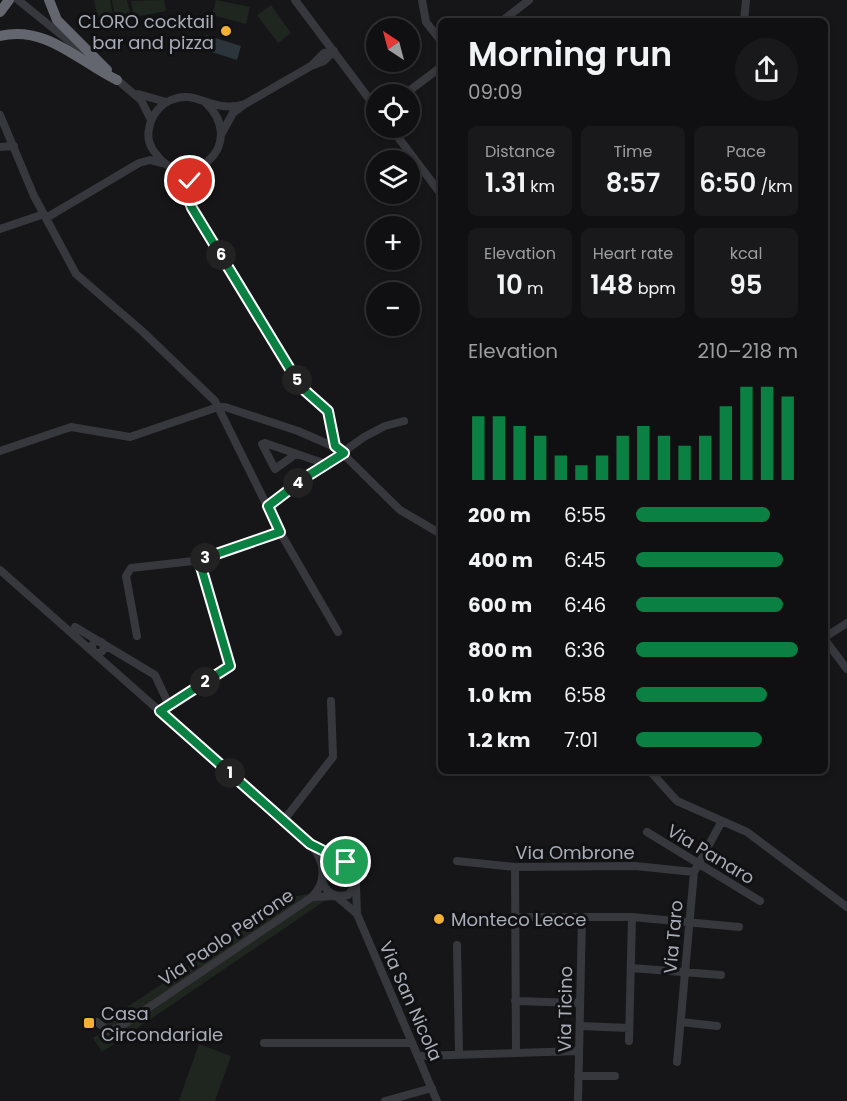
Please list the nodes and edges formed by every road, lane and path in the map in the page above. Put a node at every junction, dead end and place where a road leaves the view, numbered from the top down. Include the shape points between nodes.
1 (9, 0) edge
2 (18, 0) edge
3 (49, 0) edge
4 (295, 0) edge
5 (422, 0) edge
6 (529, 0) edge
7 (746, 0) edge
8 (0, 12) edge
9 (506, 18) edge
10 (744, 18) edge
11 (319, 32) junction
12 (0, 36) edge
13 (438, 37) edge
14 (334, 51) junction
15 (322, 58) junction
16 (347, 69) junction
17 (438, 69) edge
18 (113, 76) junction
19 (418, 84) edge
20 (134, 92) junction
21 (366, 95) edge
22 (166, 102) junction
23 (205, 102) junction
24 (244, 104) junction
25 (0, 115) edge
26 (151, 120) junction
27 (222, 135) junction
28 (398, 138) edge
29 (149, 139) junction
30 (14, 146) junction
31 (0, 147) edge
32 (207, 162) junction
33 (134, 165) junction
34 (172, 167) junction
35 (438, 191) edge
36 (189, 193) junction
37 (45, 216) junction
38 (0, 229) edge
39 (218, 408) junction
40 (404, 421) dead end
41 (335, 446) junction
42 (0, 451) edge
43 (344, 453) junction
44 (296, 454) dead end
45 (326, 464) junction
46 (268, 506) junction
47 (280, 532) junction
48 (438, 532) edge
49 (199, 560) junction
50 (0, 571) edge
51 (847, 623) edge
52 (75, 627) dead end
53 (338, 632) dead end
54 (137, 636) dead end
55 (828, 636) edge
56 (101, 642) junction
57 (828, 642) edge
58 (94, 652) junction
59 (847, 669) edge
60 (331, 701) dead end
61 (169, 705) junction
62 (160, 711) junction
63 (653, 774) edge
64 (284, 820) junction
65 (722, 821) junction
66 (647, 832) dead end
67 (310, 844) junction
68 (457, 861) dead end
69 (346, 862) junction
70 (515, 867) junction
71 (696, 867) junction
72 (323, 875) junction
73 (356, 885) junction
74 (336, 896) junction
75 (312, 897) junction
76 (760, 901) dead end
77 (847, 907) edge
78 (357, 914) junction
79 (515, 917) junction
80 (632, 917) junction
81 (582, 918) junction
82 (690, 922) junction
83 (739, 927) dead end
84 (457, 945) dead end
85 (631, 968) junction
86 (686, 972) junction
87 (721, 975) dead end
88 (515, 1001) junction
89 (580, 1003) junction
90 (96, 1022) dead end
91 (681, 1022) junction
92 (580, 1026) junction
93 (717, 1026) dead end
94 (629, 1028) junction
95 (629, 1041) dead end
96 (264, 1043) dead end
97 (412, 1043) junction
98 (579, 1051) junction
99 (516, 1052) junction
100 (459, 1053) junction
101 (418, 1056) junction
102 (677, 1062) dead end
103 (578, 1076) junction
104 (615, 1076) dead end
105 (432, 1088) junction
106 (385, 1101) edge
107 (437, 1101) edge
108 (578, 1101) edge

1 - 8 highway
2 - 18 street
3 - 18 highway via 57,20
4 - 11 street
5 - 13 street via 426,22
6 - 9 street
7 - 10 street
11 - 14 street
11 - 15 street
12 - 18 highway via 24,33 46,38
14 - 15 street
14 - 16 street
15 - 16 street
15 - 24 street
16 - 21 street
17 - 19 street
18 - 20 street
20 - 22 street
20 - 26 street
22 - 23 street via 185,97
22 - 26 street
23 - 24 street via 231,108
23 - 27 street via 220,122
24 - 27 street via 233,113
25 - 30 street
26 - 29 street
27 - 32 street via 220,145
28 - 35 street
29 - 33 street via 146,153
29 - 34 street via 152,150
30 - 31 street
30 - 37 street
32 - 34 street via 186,170
32 - 36 street via 192,177
33 - 34 street via 150,160
33 - 37 street
34 - 36 street via 187,184
36 - 41 street via 198,219 301,387 328,411
37 - 38 street
37 - 39 street via 81,279 142,331
39 - 41 street via 276,423
39 - 42 street via 135,436 105,435 71,426
39 - 46 street
40 - 43 street via 370,433
41 - 43 street
43 - 45 street
43 - 48 street via 400,510
44 - 45 street
45 - 46 street
46 - 47 street
47 - 49 street
47 - 53 street
49 - 54 street via 129,570 126,578
49 - 61 street via 230,666
50 - 58 street, Via San Nicola
51 - 55 street
52 - 56 street
56 - 58 street via 104,649
56 - 61 street via 155,675
57 - 59 street
58 - 62 street, Via San Nicola
60 - 64 street via 333,757
61 - 62 street
62 - 64 street, Via San Nicola
63 - 65 street via 677,801
64 - 67 street, Via San Nicola
65 - 71 street, Via Taro
65 - 77 street via 747,832
66 - 71 street, Via Panaro
67 - 69 street, Via San Nicola
67 - 72 street, Via San Nicola via 319,857
68 - 70 street, Via Ombrone
69 - 72 street via 333,862
69 - 73 street, Via San Nicola via 356,872
70 - 71 street, Via Ombrone
70 - 79 street
71 - 76 street, Via Panaro
71 - 82 street, Via Taro
72 - 74 street, Via San Nicola via 327,890
72 - 75 street, Via Paolo Perrone
73 - 74 street via 348,895
73 - 78 street, Via San Nicola
74 - 75 street, Via Paolo Perrone
74 - 78 street, Via San Nicola
75 - 90 street, Via Paolo Perrone via 120,1027 108,1031
78 - 97 street, Via San Nicola
79 - 81 street
79 - 88 street
80 - 81 street
80 - 82 street
80 - 85 street
81 - 89 street, Via Ticino
82 - 83 street
82 - 86 street, Via Taro
84 - 100 street
85 - 86 street
85 - 94 street
86 - 87 street
86 - 91 street, Via Taro
88 - 89 street
88 - 99 street
89 - 92 street, Via Ticino
91 - 93 street
91 - 102 street, Via Taro
92 - 94 street
92 - 98 street, Via Ticino
94 - 95 street
96 - 97 street
97 - 101 street, Via San Nicola
98 - 99 street
98 - 103 street, Via Ticino
99 - 100 street
100 - 101 street
101 - 105 street, Via San Nicola
103 - 104 street
103 - 108 street, Via Ticino
105 - 106 street
105 - 107 street, Via San Nicola

